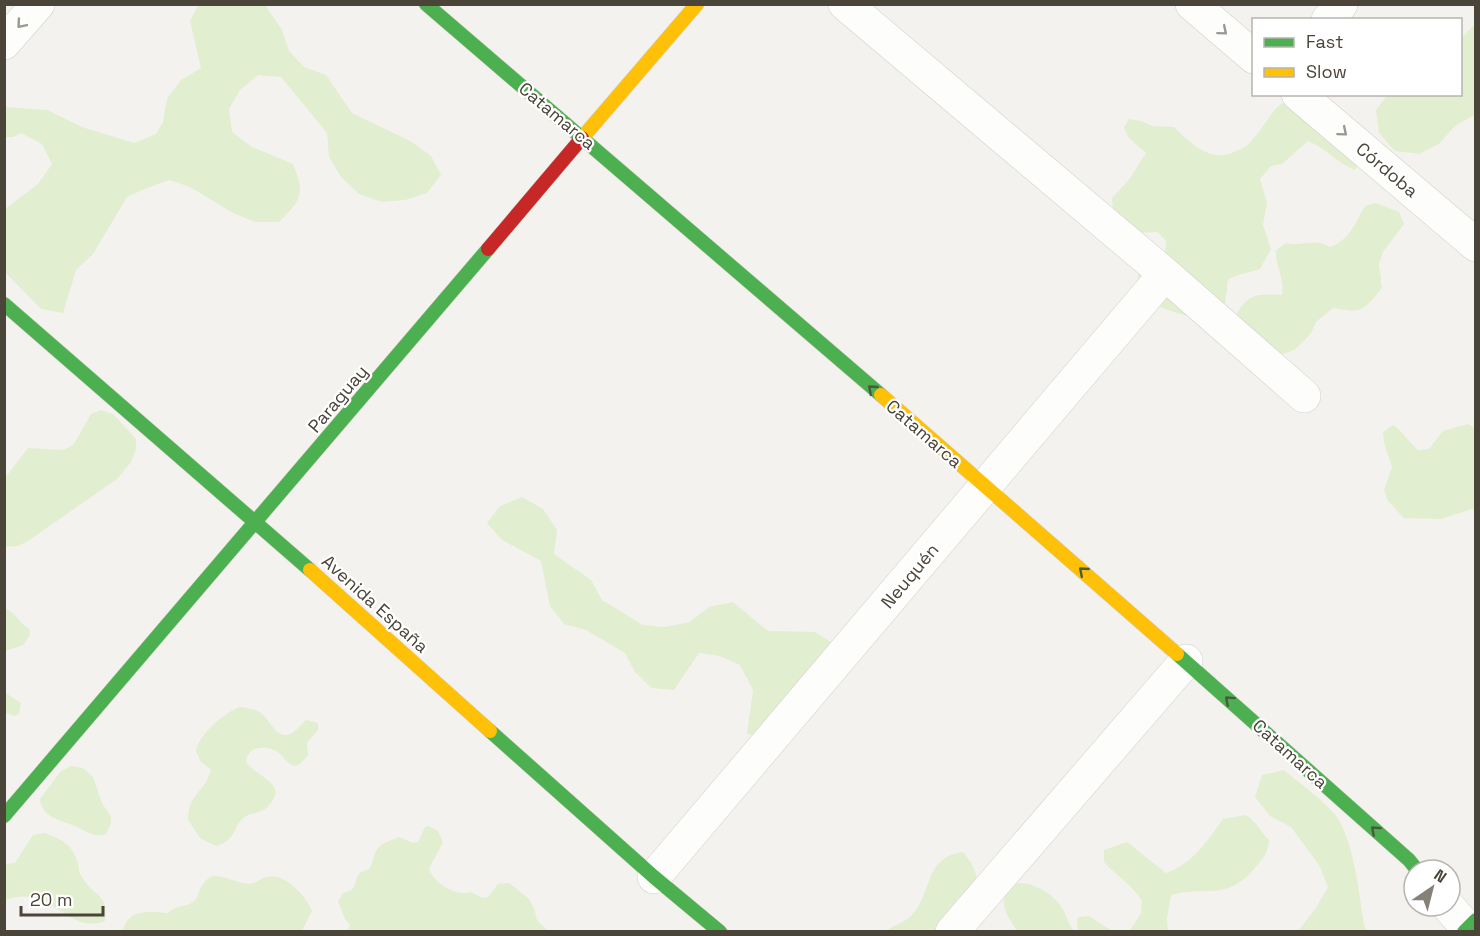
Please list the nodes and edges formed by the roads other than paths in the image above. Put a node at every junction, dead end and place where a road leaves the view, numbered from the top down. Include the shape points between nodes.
1 (38, 4) edge
2 (426, 4) edge
3 (697, 4) edge
4 (845, 4) edge
5 (1192, 4) edge
6 (1341, 4) edge
7 (1330, 18) edge
8 (4, 43) edge
9 (1252, 55) edge
10 (1300, 96) edge
11 (583, 138) junction
12 (1476, 245) edge
13 (1165, 274) junction
14 (4, 304) edge
15 (1304, 396) dead end
16 (986, 487) junction
17 (256, 522) junction
18 (1186, 661) junction
19 (4, 816) edge
20 (1407, 858) edge
21 (654, 877) junction
22 (720, 932) edge
23 (952, 932) edge

1 -> 8 street
2 - 11 street, Catamarca
3 - 11 street, Paraguay
4 - 13 street
5 -> 9 street
6 - 7 street
10 -> 12 street, Córdoba
16 -> 11 street, Catamarca
11 - 17 street, Paraguay
13 - 15 street
13 - 16 street, Neuquén
14 - 17 street, Avenida España
18 -> 16 street, Catamarca
16 - 21 street, Neuquén
17 - 19 street, Paraguay
17 - 21 street, Avenida España
20 -> 18 street, Catamarca
18 - 23 street
21 - 22 street, Avenida España

